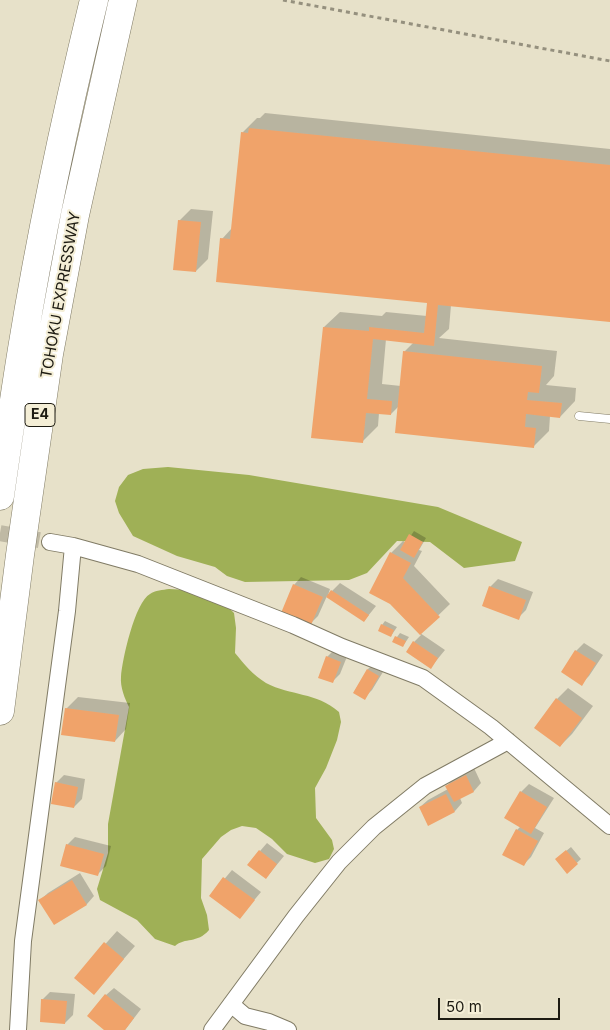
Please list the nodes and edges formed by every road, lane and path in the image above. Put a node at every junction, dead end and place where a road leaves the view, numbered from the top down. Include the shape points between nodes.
1 (94, 0) edge
2 (123, 0) edge
3 (283, 0) edge
4 (610, 61) edge
5 (579, 416) dead end
6 (610, 419) edge
7 (0, 496) edge
8 (50, 542) tunnel mouth
9 (73, 546) junction
10 (0, 711) edge
11 (508, 741) junction
12 (610, 826) edge
13 (231, 1004) junction
14 (18, 1030) edge
15 (212, 1030) edge
16 (288, 1030) edge

1 - 7 highway, TOHOKU EXPRESSWAY / E4 via 67,116 22,349
2 - 10 highway, TOHOKU EXPRESSWAY / E4 via 95,120 49,354
3 - 4 path
5 - 6 lane
8 - 9 street
9 - 11 street via 138,564 423,678
9 - 14 street via 23,940
11 - 12 street
11 - 13 street via 425,786 374,828 333,870
13 - 15 street
13 - 16 street via 245,1016

